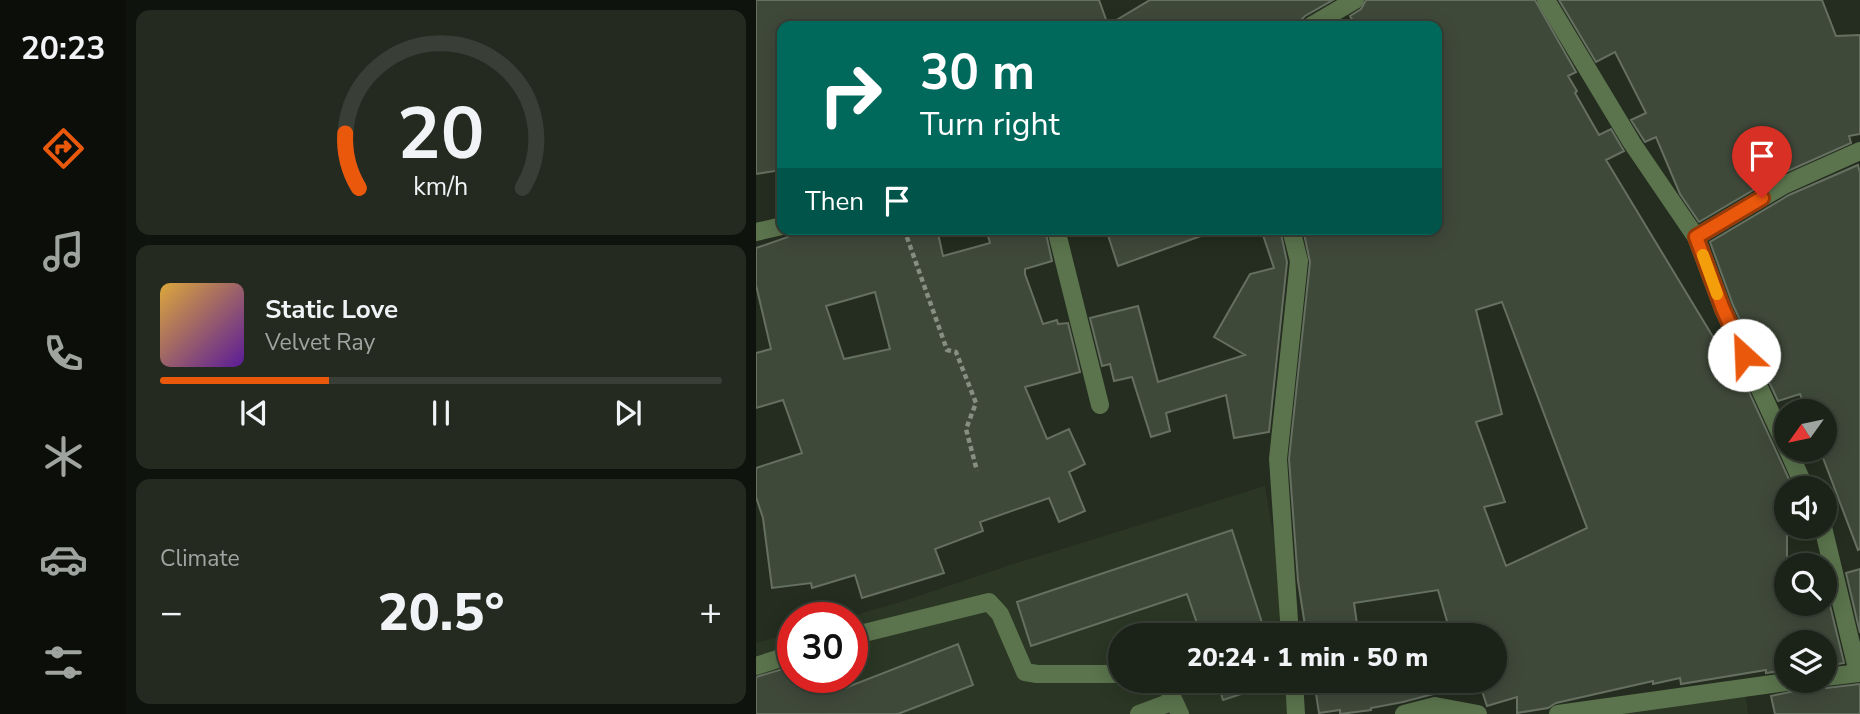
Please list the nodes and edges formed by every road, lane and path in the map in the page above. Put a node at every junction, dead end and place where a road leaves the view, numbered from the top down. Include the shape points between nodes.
1 (1355, 0) edge
2 (1546, 0) edge
3 (1319, 21) edge
4 (1860, 151) edge
5 (777, 227) edge
6 (756, 232) edge
7 (906, 235) edge
8 (1058, 235) edge
9 (1292, 235) edge
10 (1696, 237) junction
11 (1100, 405) dead end
12 (1774, 421) edge
13 (977, 471) dead end
14 (1826, 539) edge
15 (1289, 623) edge
16 (868, 632) edge
17 (777, 659) edge
18 (756, 666) edge
19 (1859, 673) edge
20 (1108, 674) edge
21 (1837, 676) edge
22 (1774, 684) edge
23 (1295, 693) edge
24 (1177, 707) edge
25 (1139, 714) edge
26 (1296, 714) edge
27 (1404, 714) edge
28 (1478, 714) edge
29 (1558, 714) edge

1 - 3 street
2 - 10 street via 1632,143
4 - 10 street via 1784,185
5 - 6 street
7 - 13 path via 947,350 956,352 976,403 967,429
8 - 11 street
9 - 15 street via 1299,261 1278,459
10 - 12 street
14 - 19 street
16 - 20 street via 989,602 1000,614 1025,672
17 - 18 street
19 - 21 street
22 - 29 street
23 - 26 street
24 - 25 street
27 - 28 street via 1435,706

